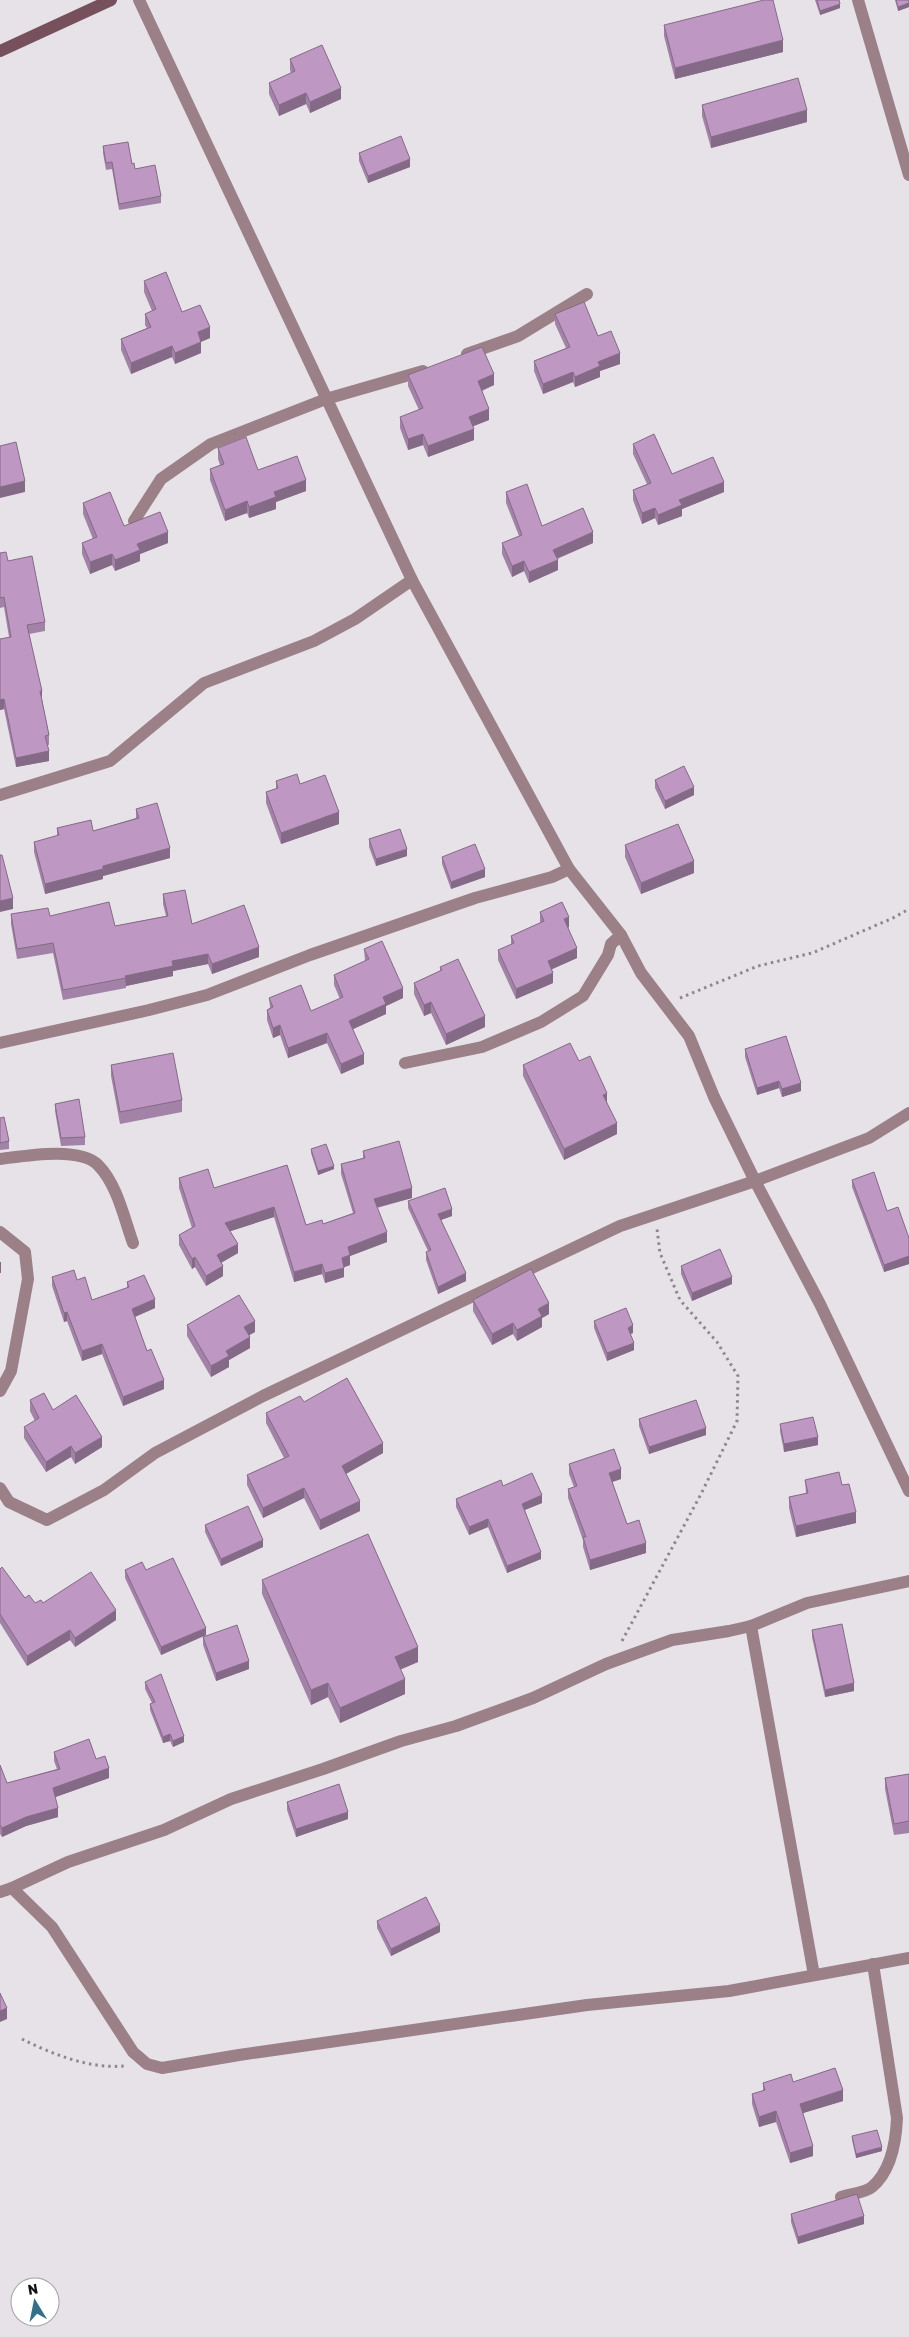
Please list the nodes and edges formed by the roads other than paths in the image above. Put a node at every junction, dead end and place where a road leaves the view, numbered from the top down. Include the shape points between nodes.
1 (111, 0) edge
2 (139, 0) edge
3 (858, 0) edge
4 (0, 51) edge
5 (905, 150) edge
6 (909, 175) edge
7 (587, 294) dead end
8 (458, 358) edge
9 (430, 368) edge
10 (326, 399) junction
11 (134, 521) edge
12 (412, 580) junction
13 (0, 795) edge
14 (569, 869) junction
15 (621, 935) junction
16 (0, 1043) edge
17 (405, 1063) dead end
18 (909, 1113) edge
19 (0, 1159) edge
20 (755, 1181) junction
21 (0, 1232) edge
22 (132, 1243) dead end
23 (0, 1391) edge
24 (0, 1488) edge
25 (909, 1491) edge
26 (909, 1581) edge
27 (751, 1626) junction
28 (6, 1890) edge
29 (909, 1958) edge
30 (873, 1964) junction
31 (814, 1975) junction
32 (841, 2197) edge

1 - 4 main road
2 - 10 street
3 - 5 street
5 - 6 street
7 - 8 street via 518,336
9 - 10 street
10 - 11 street via 211,444 161,479
10 - 12 street
12 - 13 street via 314,642 204,683 110,761
12 - 14 street
14 - 15 street
14 - 16 street via 552,878 475,898 310,955 207,995
15 - 17 street via 611,944 608,955 583,996 541,1022 482,1047
15 - 20 street via 641,973 689,1036 714,1097
18 - 20 street via 869,1138
19 - 22 street via 73,1154 98,1164 111,1184
20 - 24 street via 620,1226 263,1396 155,1453 104,1490 47,1520 9,1502
20 - 25 street via 820,1304
21 - 23 street via 25,1252 28,1280 11,1371
26 - 27 street via 807,1603
27 - 28 street via 672,1640 606,1664 533,1698 231,1799 164,1830 68,1862
27 - 31 street
28 - 31 street via 52,1927 121,2035 147,2064 162,2068 587,2005 728,1991
29 - 30 street
30 - 31 street
30 - 32 street via 897,2118 896,2136 887,2169 871,2188

